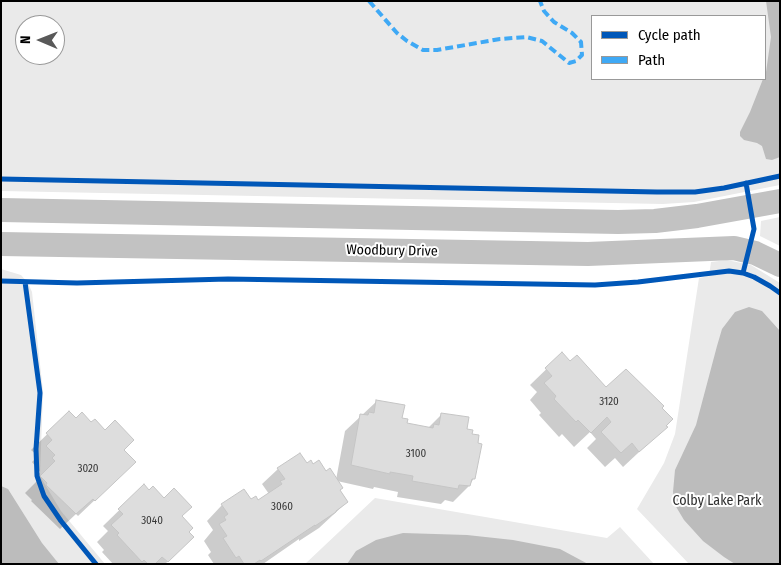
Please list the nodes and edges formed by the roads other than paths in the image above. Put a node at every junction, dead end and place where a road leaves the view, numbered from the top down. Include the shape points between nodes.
1 (780, 201) edge
2 (1, 210) edge
3 (1, 244) edge
4 (780, 266) edge

1 - 2 main road via 697,216 618,222
3 - 4 main road, Woodbury Drive via 588,254 734,248 755,253

